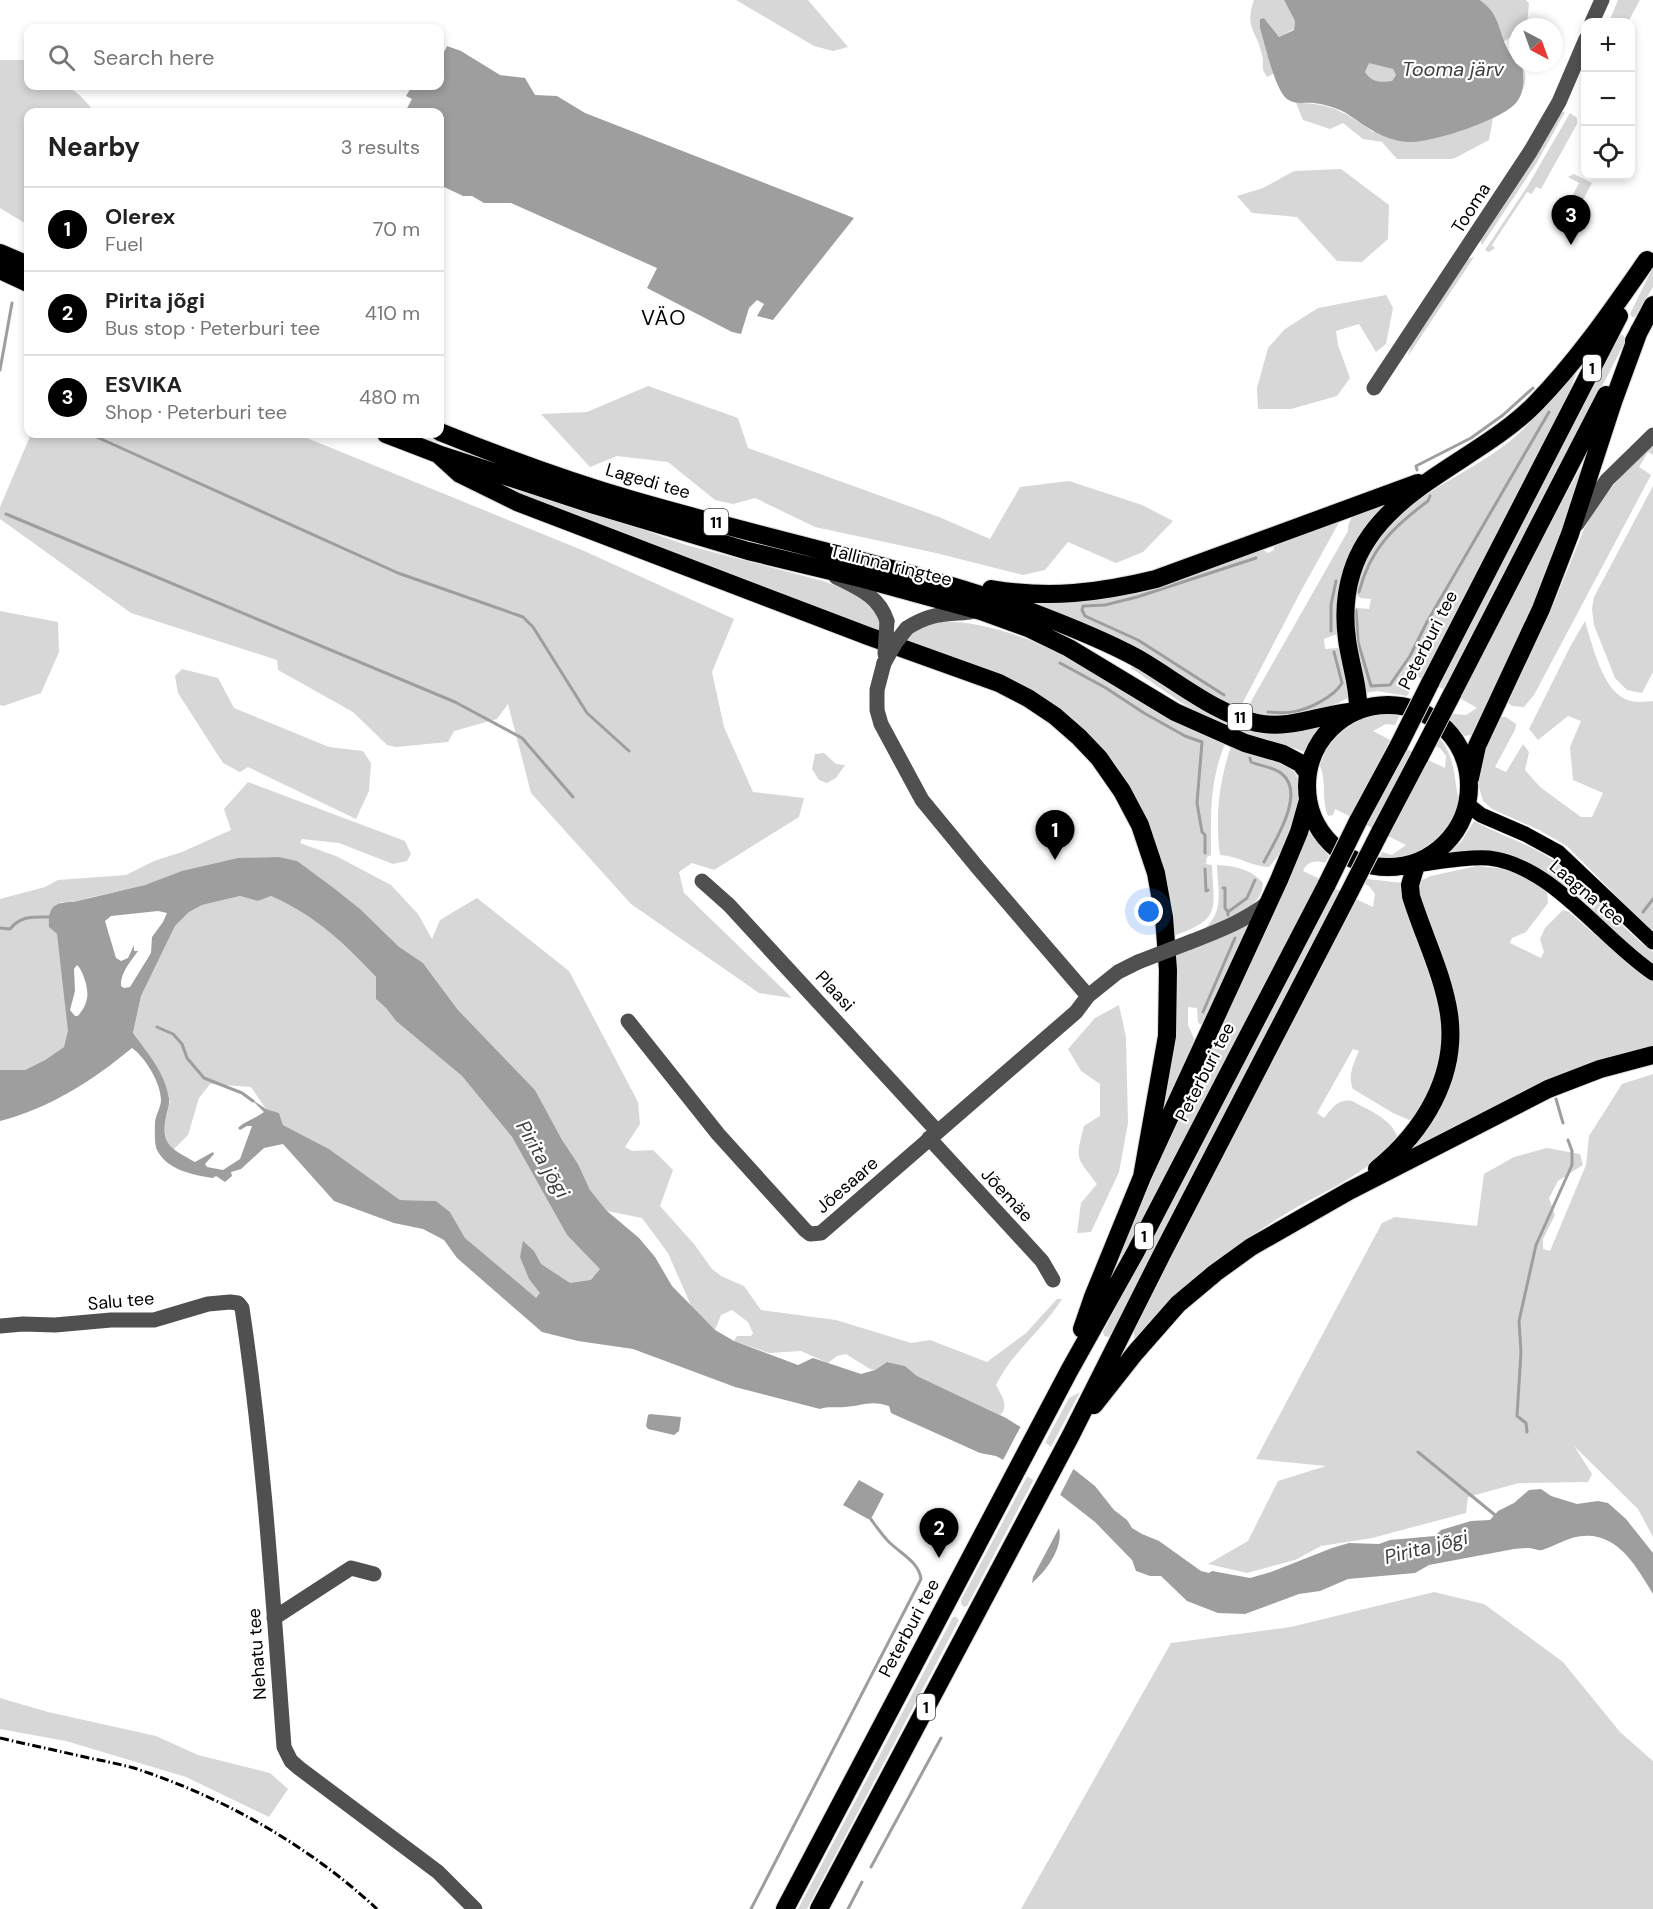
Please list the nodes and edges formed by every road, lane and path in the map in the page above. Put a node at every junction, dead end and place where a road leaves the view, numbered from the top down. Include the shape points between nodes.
1 (1602, 0) edge
2 (1594, 18) edge
3 (1581, 51) edge
4 (0, 253) edge
5 (1650, 255) edge
6 (24, 264) edge
7 (0, 270) edge
8 (24, 281) edge
9 (1653, 305) edge
10 (1639, 332) junction
11 (1374, 388) dead end
12 (444, 434) edge
13 (1653, 435) edge
14 (396, 438) edge
15 (438, 454) junction
16 (1434, 477) junction
17 (1570, 534) junction
18 (820, 569) junction
19 (918, 576) junction
20 (981, 611) junction
21 (884, 663) junction
22 (1358, 711) junction
23 (1308, 773) junction
24 (1469, 782) junction
25 (1308, 800) junction
26 (1467, 804) junction
27 (1416, 865) junction
28 (702, 881) dead end
29 (1269, 902) junction
30 (1653, 942) edge
31 (1653, 973) edge
32 (1088, 996) junction
33 (628, 1021) dead end
34 (1653, 1055) edge
35 (933, 1135) junction
36 (1142, 1177) junction
37 (1350, 1191) junction
38 (1053, 1280) dead end
39 (242, 1308) joint
40 (0, 1326) edge
41 (1069, 1371) junction
42 (1071, 1435) junction
43 (374, 1574) dead end
44 (274, 1618) junction
45 (475, 1909) edge
46 (785, 1909) edge
47 (819, 1909) edge

1 - 2 street
3 - 11 street, Tooma via 1559,102 1530,152
4 - 6 highway
5 - 16 highway via 1573,362 1535,404 1491,441
5 - 41 highway, Peterburi tee / 1, bridge via 1135,1253
7 - 8 highway
9 - 10 highway, 1
10 - 17 highway
10 - 42 highway, 1, bridge via 1156,1263
12 - 19 highway, Lagedi tee / 11 via 516,462 628,498
13 - 17 street via 1608,480
14 - 15 highway, 11
15 - 18 highway, Tallinna ringtee / 11 via 594,505
15 - 36 highway via 460,474 517,502 999,683 1055,716 1086,744 1122,791 1140,825 1156,873 1164,917 1167,1036
16 - 19 highway via 1156,579 1114,589 1022,595
16 - 22 highway via 1388,513 1352,570 1345,620
17 - 24 highway via 1541,609 1477,747
18 - 20 highway, Tallinna ringtee / 11
18 - 21 street, bridge via 867,593 878,603 887,621
19 - 22 highway, Tallinna ringtee / 11 via 1080,631 1135,657 1226,712 1255,722 1288,724 1336,712
20 - 21 street, bridge via 951,612 918,621 907,628
20 - 23 highway, Tallinna ringtee / 11 via 1069,648 1174,712 1245,743 1283,754 1300,763
21 - 32 street via 876,690 877,710 887,738 922,800
22 - 23 highway via 1327,732 1316,748
22 - 24 highway via 1383,705 1410,708 1433,719 1453,737 1466,762
23 - 25 highway
24 - 26 highway
25 - 27 highway via 1315,822 1347,856 1369,865
25 - 29 highway via 1299,832
26 - 27 highway via 1460,824 1447,841
26 - 30 main road, Laagna tee via 1481,815 1558,852
27 - 31 main road, Laagna tee via 1486,858 1516,864 1550,885
27 - 37 highway via 1411,896 1444,989 1449,1015 1448,1051 1436,1100 1415,1133
28 - 35 street, Plaasi via 729,905
29 - 32 street, Jõesaare, bridge via 1227,928 1118,972
29 - 36 highway
32 - 35 street, Jõesaare via 1076,1012
33 - 35 street, Jõesaare via 718,1134 810,1234 821,1233
34 - 37 highway via 1548,1089
35 - 38 street, Jõemäe via 1042,1261
36 - 41 highway via 1093,1296
37 - 42 highway via 1251,1247 1178,1304
39 - 40 street, Salu tee via 230,1302 208,1304 154,1320
39 - 44 street, Nehatu tee via 254,1388
41 - 46 highway, Peterburi tee / 1
42 - 47 highway, 1
43 - 44 street via 351,1568
44 - 45 street, Nehatu tee via 284,1747 291,1761 438,1872

